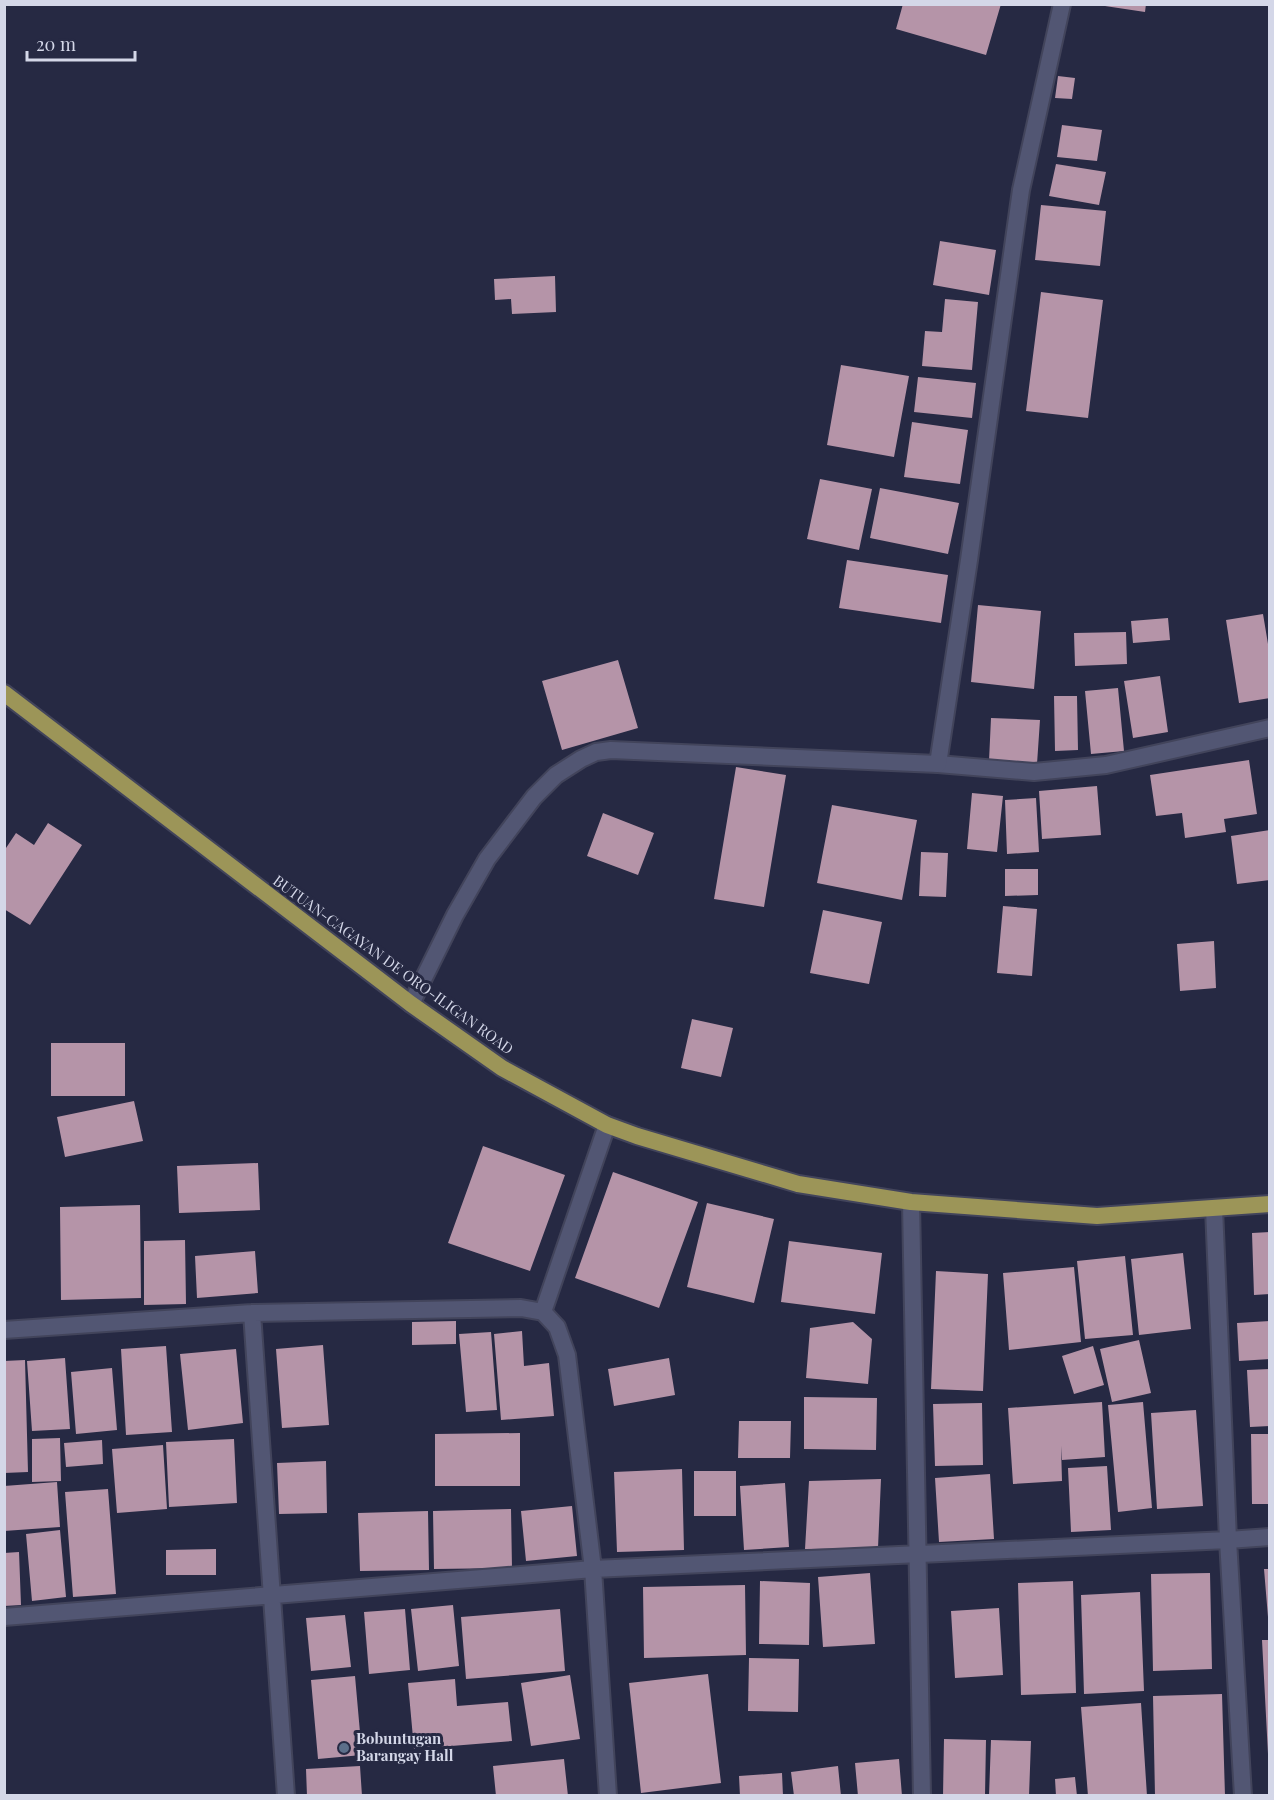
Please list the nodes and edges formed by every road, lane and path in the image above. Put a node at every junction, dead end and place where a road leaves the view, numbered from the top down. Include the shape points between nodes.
1 (1062, 4) edge
2 (4, 693) edge
3 (1269, 728) edge
4 (938, 764) junction
5 (411, 1004) junction
6 (607, 1125) junction
7 (910, 1202) junction
8 (1269, 1204) edge
9 (1214, 1208) junction
10 (543, 1312) junction
11 (252, 1313) junction
12 (4, 1330) edge
13 (1269, 1537) edge
14 (1228, 1540) junction
15 (917, 1554) junction
16 (593, 1569) junction
17 (272, 1596) junction
18 (4, 1617) edge
19 (286, 1796) edge
20 (608, 1796) edge
21 (922, 1796) edge
22 (1243, 1796) edge

1 - 4 street via 1021,190
2 - 5 highway, BUTUAN-CAGAYAN DE ORO-ILIGAN ROAD
3 - 4 street via 1106,765 1034,772
4 - 5 street via 611,750 580,759 534,797 487,859
5 - 6 highway, BUTUAN-CAGAYAN DE ORO-ILIGAN ROAD via 502,1068
6 - 7 highway, BUTUAN-CAGAYAN DE ORO-ILIGAN ROAD via 798,1184
6 - 10 street
7 - 9 highway, BUTUAN-CAGAYAN DE ORO-ILIGAN ROAD via 1097,1216
7 - 15 street
8 - 9 highway, BUTUAN-CAGAYAN DE ORO-ILIGAN ROAD
9 - 14 street
10 - 11 street via 521,1308
10 - 16 street via 557,1327 567,1355
11 - 12 street
11 - 17 street
13 - 14 street
14 - 15 street
14 - 22 street
15 - 16 street
15 - 21 street
16 - 17 street
16 - 20 street
17 - 18 street
17 - 19 street

